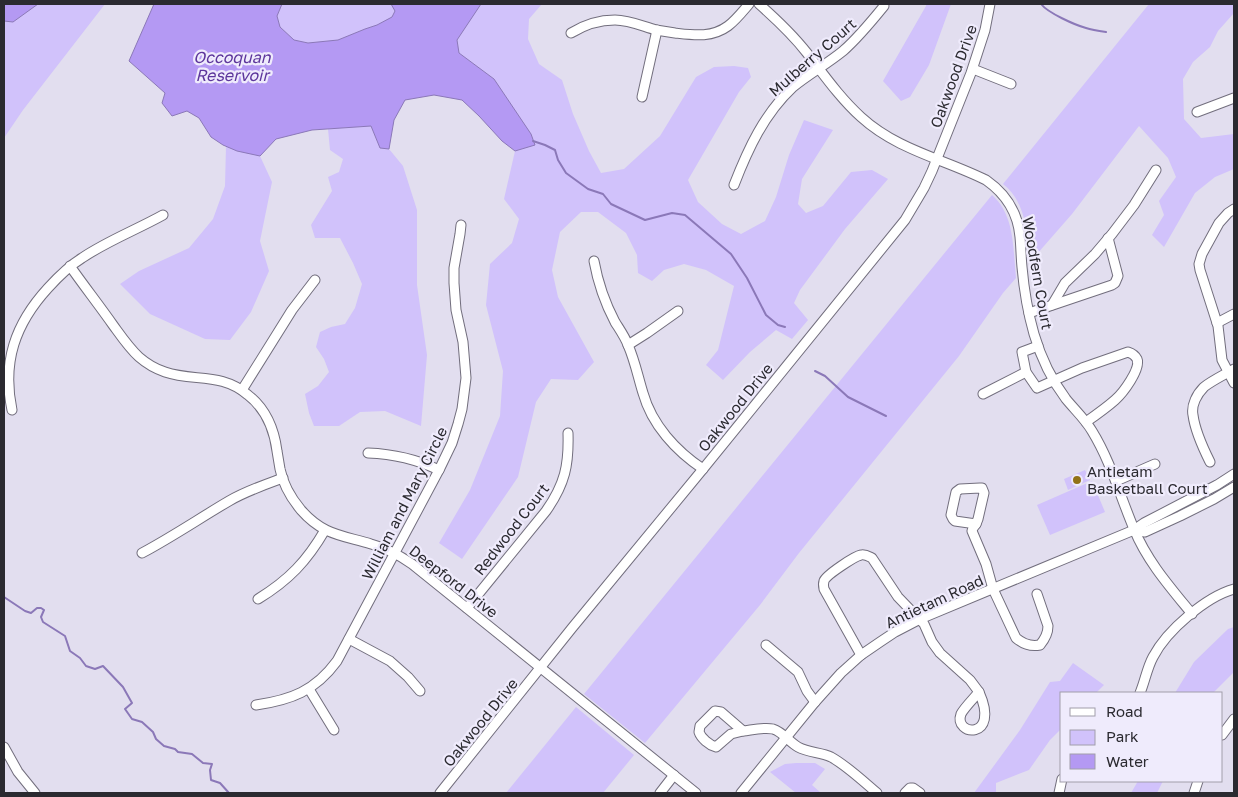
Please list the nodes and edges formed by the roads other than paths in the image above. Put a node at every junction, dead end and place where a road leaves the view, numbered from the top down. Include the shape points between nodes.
1 (749, 4) edge
2 (759, 4) edge
3 (990, 4) edge
4 (884, 6) dead end
5 (657, 30) junction
6 (571, 33) dead end
7 (818, 68) junction
8 (973, 69) junction
9 (1011, 84) dead end
10 (642, 97) dead end
11 (1234, 98) edge
12 (1197, 112) dead end
13 (937, 160) junction
14 (1156, 170) dead end
15 (734, 185) dead end
16 (1234, 209) edge
17 (163, 215) dead end
18 (461, 225) dead end
19 (1108, 238) junction
20 (594, 261) dead end
21 (70, 266) junction
22 (315, 280) dead end
23 (1052, 305) junction
24 (678, 311) dead end
25 (1029, 313) junction
26 (1234, 314) edge
27 (1218, 323) junction
28 (628, 345) junction
29 (1038, 346) junction
30 (1231, 371) edge
31 (1026, 372) junction
32 (1054, 380) junction
33 (1234, 383) edge
34 (242, 390) junction
35 (983, 394) dead end
36 (12, 410) dead end
37 (1086, 422) junction
38 (568, 432) dead end
39 (368, 453) dead end
40 (1210, 462) dead end
41 (1155, 464) dead end
42 (703, 469) junction
43 (439, 470) junction
44 (1234, 474) edge
45 (283, 478) junction
46 (1116, 481) junction
47 (1234, 486) edge
48 (976, 524) junction
49 (325, 530) junction
50 (1134, 530) junction
51 (142, 553) dead end
52 (395, 553) junction
53 (993, 589) junction
54 (1234, 589) edge
55 (1037, 594) dead end
56 (258, 599) dead end
57 (467, 608) junction
58 (1192, 614) junction
59 (920, 619) junction
60 (349, 639) junction
61 (766, 645) dead end
62 (861, 656) junction
63 (541, 668) junction
64 (309, 689) junction
65 (420, 691) dead end
66 (979, 692) dead end
67 (1140, 692) edge
68 (815, 702) junction
69 (256, 705) dead end
70 (1234, 720) edge
71 (334, 730) dead end
72 (743, 731) junction
73 (1223, 734) edge
74 (786, 738) junction
75 (4, 747) edge
76 (674, 775) junction
77 (35, 793) edge
78 (440, 793) edge
79 (660, 793) edge
80 (696, 793) edge
81 (741, 793) edge
82 (877, 793) edge
83 (905, 793) edge
84 (920, 793) edge

1 - 5 street via 728,26 713,33 695,36
2 - 7 street, Woodfern Court via 794,38
3 - 8 street, Oakwood Drive
4 - 7 street, Mulberry Court via 855,40
5 - 6 street via 615,20 595,22
5 - 10 street
7 - 13 street, Woodfern Court via 871,126
7 - 15 street, Mulberry Court via 793,88 763,122
8 - 9 street
8 - 13 street, Oakwood Drive
11 - 12 street
13 - 25 street, Woodfern Court via 986,180 1008,200 1014,210 1020,236
13 - 42 street, Oakwood Drive via 904,220
14 - 19 street
16 - 27 street via 1219,223 1200,264
17 - 21 street
18 - 43 street, William and Mary Circle via 454,283 465,362 465,394 452,443
19 - 23 street via 1065,283
19 - 23 street via 1118,276 1115,283
20 - 28 street via 607,306
21 - 34 street, Deepford Drive via 131,349 146,363 168,373 221,380
21 - 36 street via 32,306 17,334 8,371
22 - 34 street via 292,310
23 - 25 street
24 - 28 street
25 - 29 street, Woodfern Court
26 - 27 street
27 - 30 street via 1222,360
28 - 42 street via 653,417 671,442
29 - 31 street via 1022,352
29 - 32 street, Woodfern Court
30 - 33 street
30 - 40 street via 1209,383 1193,407 1192,414
31 - 32 street via 1037,388
31 - 35 street
32 - 37 street, Woodfern Court
32 - 37 street via 1128,352 1135,356 1137,368 1123,392
34 - 45 street, Deepford Drive via 269,419
37 - 46 street, Woodfern Court
38 - 57 street, Redwood Court via 566,468 554,500
39 - 43 street via 406,457
41 - 46 street
42 - 63 street, Oakwood Drive
43 - 52 street, William and Mary Circle
44 - 50 street, Antietam Road
45 - 49 street, Deepford Drive via 300,508
45 - 51 street via 230,501
46 - 50 street, Woodfern Court
47 - 50 street, Antietam Road via 1145,532
48 - 48 street via 953,519 954,495 959,490 984,490
48 - 53 street via 972,532
49 - 52 street, Deepford Drive
49 - 56 street via 298,568
50 - 53 street, Antietam Road
50 - 58 street, Woodfern Court via 1166,584
52 - 57 street, Deepford Drive
52 - 60 street, William and Mary Circle
53 - 55 street via 1016,638 1031,646 1040,645 1048,631
53 - 59 street, Antietam Road
54 - 58 street via 1215,596
57 - 63 street, Deepford Drive
58 - 67 street via 1157,649
59 - 62 street, Antietam Road
59 - 62 street via 898,597 872,558 856,556 826,577 823,585
59 - 66 street via 940,653
60 - 64 street, William and Mary Circle via 330,670
60 - 65 street via 395,665
61 - 68 street via 798,672
62 - 68 street, Antietam Road
63 - 76 street, Deepford Drive
63 - 78 street, Oakwood Drive
64 - 69 street, William and Mary Circle via 286,699
64 - 71 street
68 - 74 street, Antietam Road
70 - 73 street
72 - 72 street via 719,711 713,712 700,726 699,732 716,747 731,734
72 - 74 street via 770,728
74 - 81 street, Antietam Road
74 - 82 street via 803,749 836,760
75 - 77 street
76 - 79 street
76 - 80 street, Deepford Drive
83 - 84 street via 913,788

